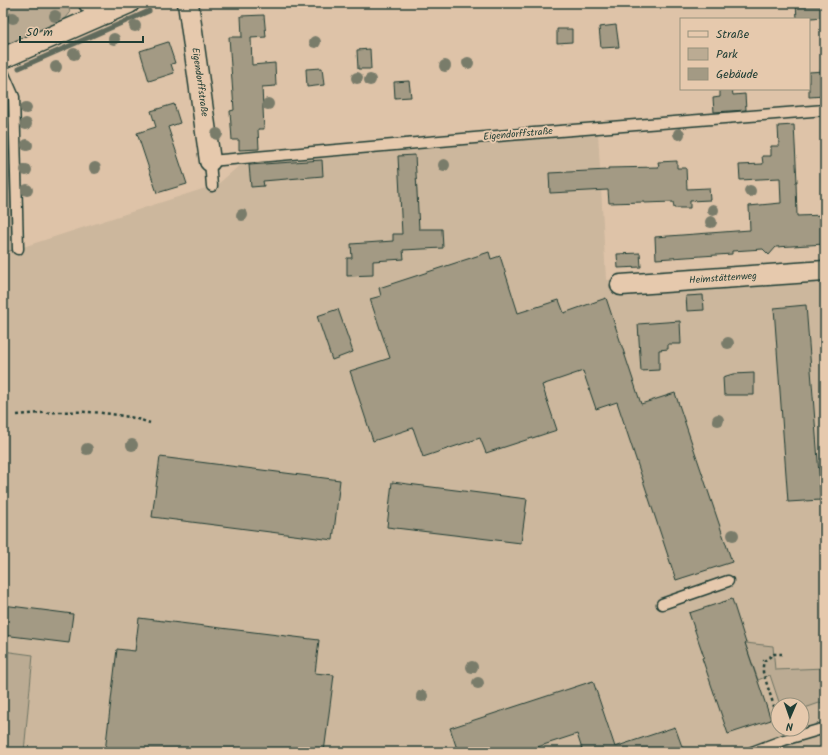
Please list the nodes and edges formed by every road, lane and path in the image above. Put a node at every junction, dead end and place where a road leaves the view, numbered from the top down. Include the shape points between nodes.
1 (90, 3) edge
2 (129, 3) edge
3 (188, 3) edge
4 (107, 13) junction
5 (3, 58) edge
6 (3, 72) edge
7 (825, 110) edge
8 (210, 161) junction
9 (212, 186) dead end
10 (18, 249) dead end
11 (825, 271) edge
12 (621, 284) dead end
13 (17, 415) dead end
14 (150, 422) dead end
15 (728, 581) dead end
16 (662, 604) dead end
17 (782, 654) dead end
18 (771, 697) edge
19 (825, 728) edge
20 (752, 752) edge

1 - 4 street
2 - 4 street
3 - 8 street, Eigendorffstraße
4 - 5 street
6 - 10 lane via 14,97
7 - 8 lane, Eigendorffstraße
8 - 9 lane, Eigendorffstraße
11 - 12 street, Heimstättenweg
13 - 14 path via 75,411 123,416
15 - 16 lane
17 - 18 path via 774,654 763,666
19 - 20 lane

